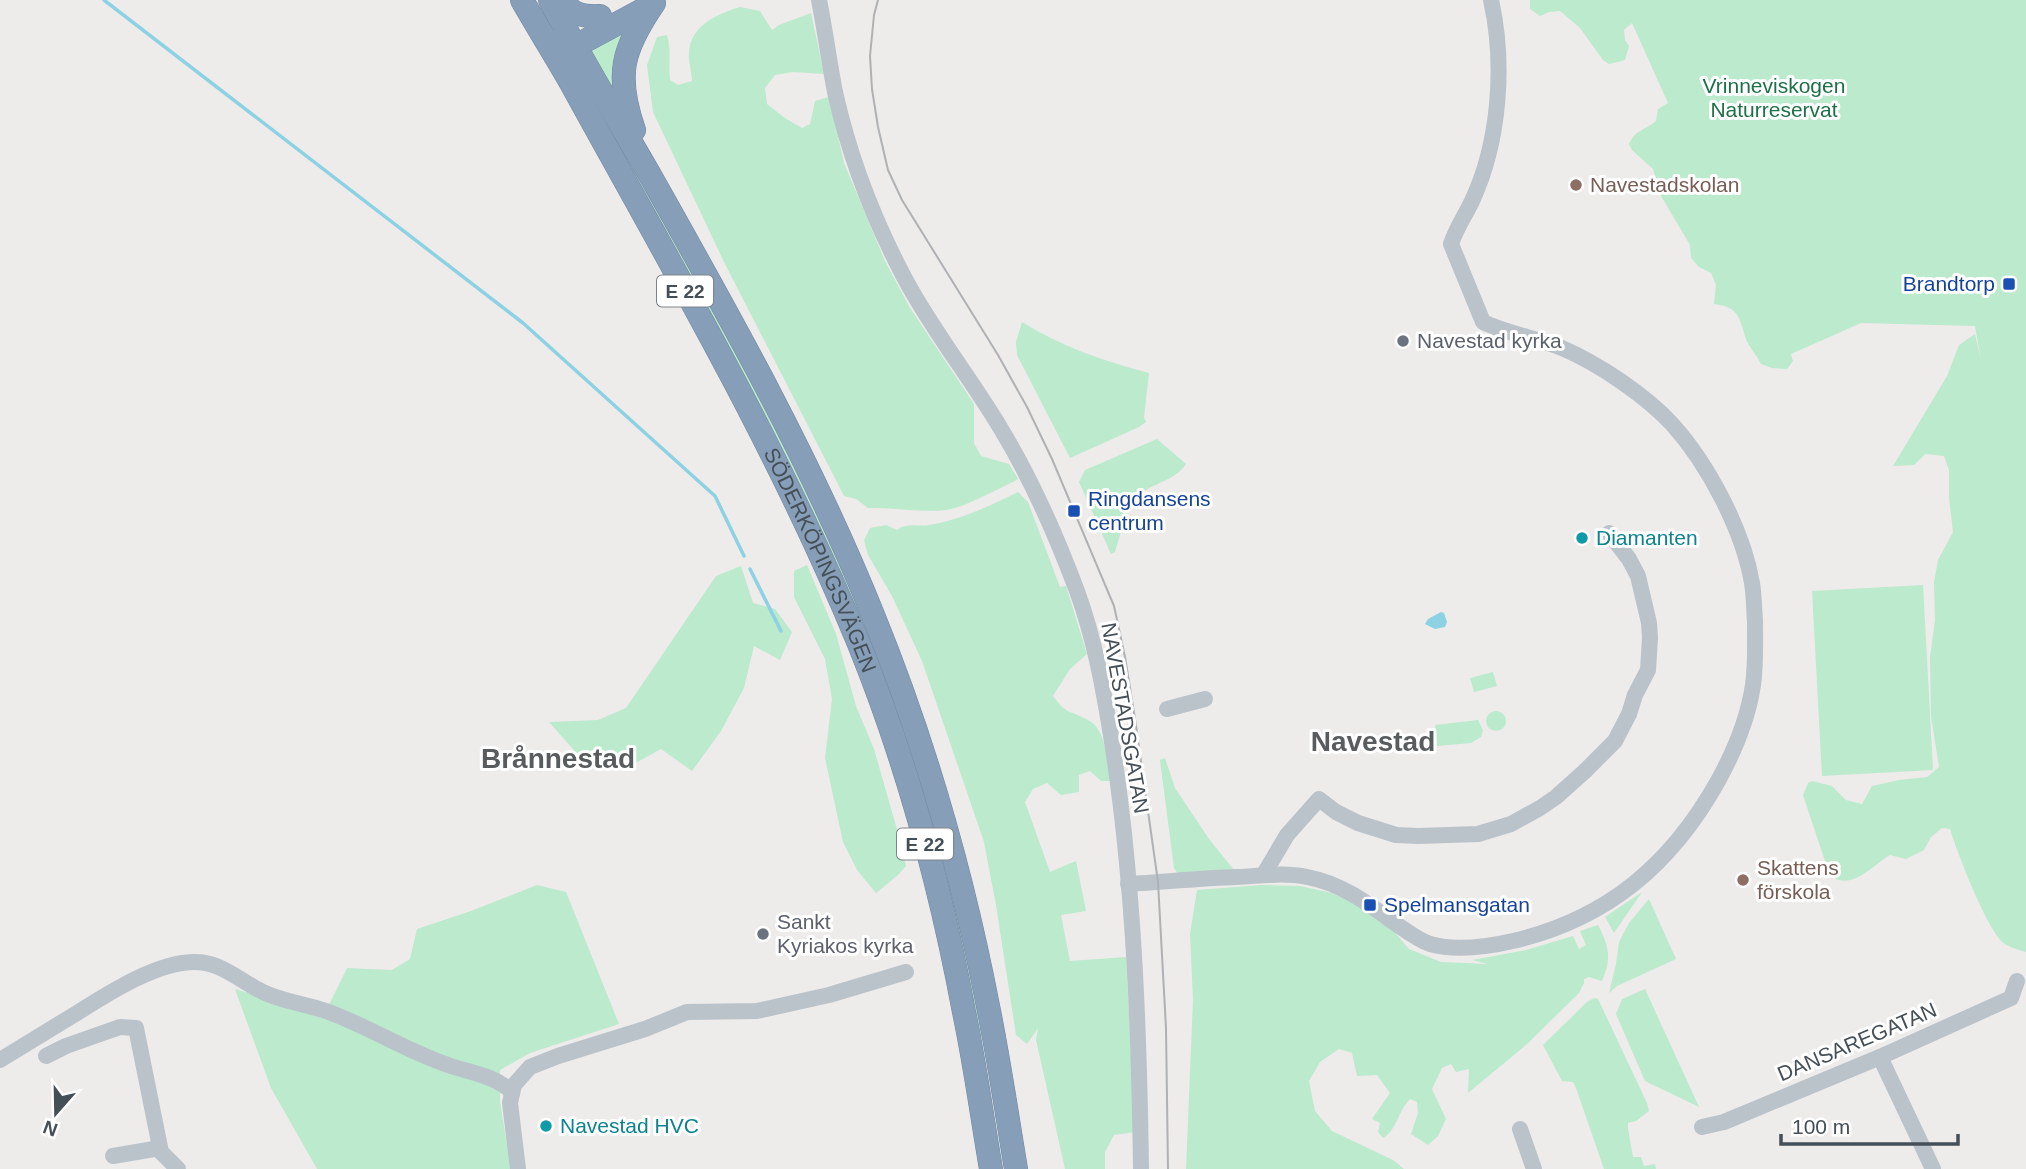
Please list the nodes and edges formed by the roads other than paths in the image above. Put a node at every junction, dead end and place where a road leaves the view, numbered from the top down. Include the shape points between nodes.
1 (523, 0) edge
2 (550, 0) edge
3 (561, 0) edge
4 (628, 0) edge
5 (819, 0) edge
6 (1491, 0) edge
7 (657, 2) edge
8 (600, 16) junction
9 (536, 26) junction
10 (572, 42) junction
11 (568, 78) junction
12 (650, 176) junction
13 (1609, 533) dead end
14 (1205, 699) dead end
15 (1167, 709) dead end
16 (1264, 874) junction
17 (1128, 884) junction
18 (906, 972) dead end
19 (2017, 981) dead end
20 (46, 1056) dead end
21 (1880, 1057) junction
22 (0, 1060) edge
23 (511, 1091) junction
24 (1702, 1127) dead end
25 (1520, 1129) dead end
26 (160, 1148) junction
27 (113, 1156) dead end
28 (178, 1169) edge
29 (518, 1169) edge
30 (991, 1169) edge
31 (1016, 1169) edge
32 (1141, 1169) edge
33 (1534, 1169) edge
34 (1933, 1169) edge

1 - 9 highway, SÖDERKÖPINGSVÄGEN / E 22
2 - 10 highway, SÖDERKÖPINGSVÄGEN / E 22
3 - 8 highway via 574,13
4 - 8 highway
5 - 17 street, NAVESTADSGATAN via 835,92 878,223 927,317 1024,470 1078,592 1109,723
6 - 16 street via 1500,64 1495,120 1480,179 1451,244 1483,322 1563,349 1623,383 1671,423 1706,468 1737,533 1752,584 1753,688 1725,769 1676,844 1643,877 1603,905 1555,929 1473,947 1431,944 1333,884
7 - 10 highway via 589,40
7 - 12 highway via 636,31 623,70 629,116
8 - 10 highway
9 - 10 highway
9 - 11 highway, SÖDERKÖPINGSVÄGEN / E 22
10 - 11 highway
10 - 12 highway, SÖDERKÖPINGSVÄGEN / E 22
11 - 30 highway, SÖDERKÖPINGSVÄGEN / E 22 via 780,467 860,646 918,819 942,912 965,1012
12 - 31 highway, SÖDERKÖPINGSVÄGEN / E 22 via 792,437 897,675 960,878
13 - 16 street via 1638,576 1650,638 1648,670 1622,730 1603,755 1540,808 1511,824 1478,834 1396,835 1358,823 1319,799 1287,835
14 - 15 street
16 - 17 street
17 - 32 street, NAVESTADSGATAN
18 - 23 street via 757,1011 687,1012 543,1061 530,1067
19 - 21 street, DANSAREGATAN via 2011,998
20 - 26 street via 120,1027 136,1028
21 - 24 street, DANSAREGATAN
21 - 34 street
22 - 23 street via 123,985 163,968 212,963 253,988 327,1012 448,1065 501,1082
23 - 29 street
25 - 33 street
26 - 27 street
26 - 28 street

